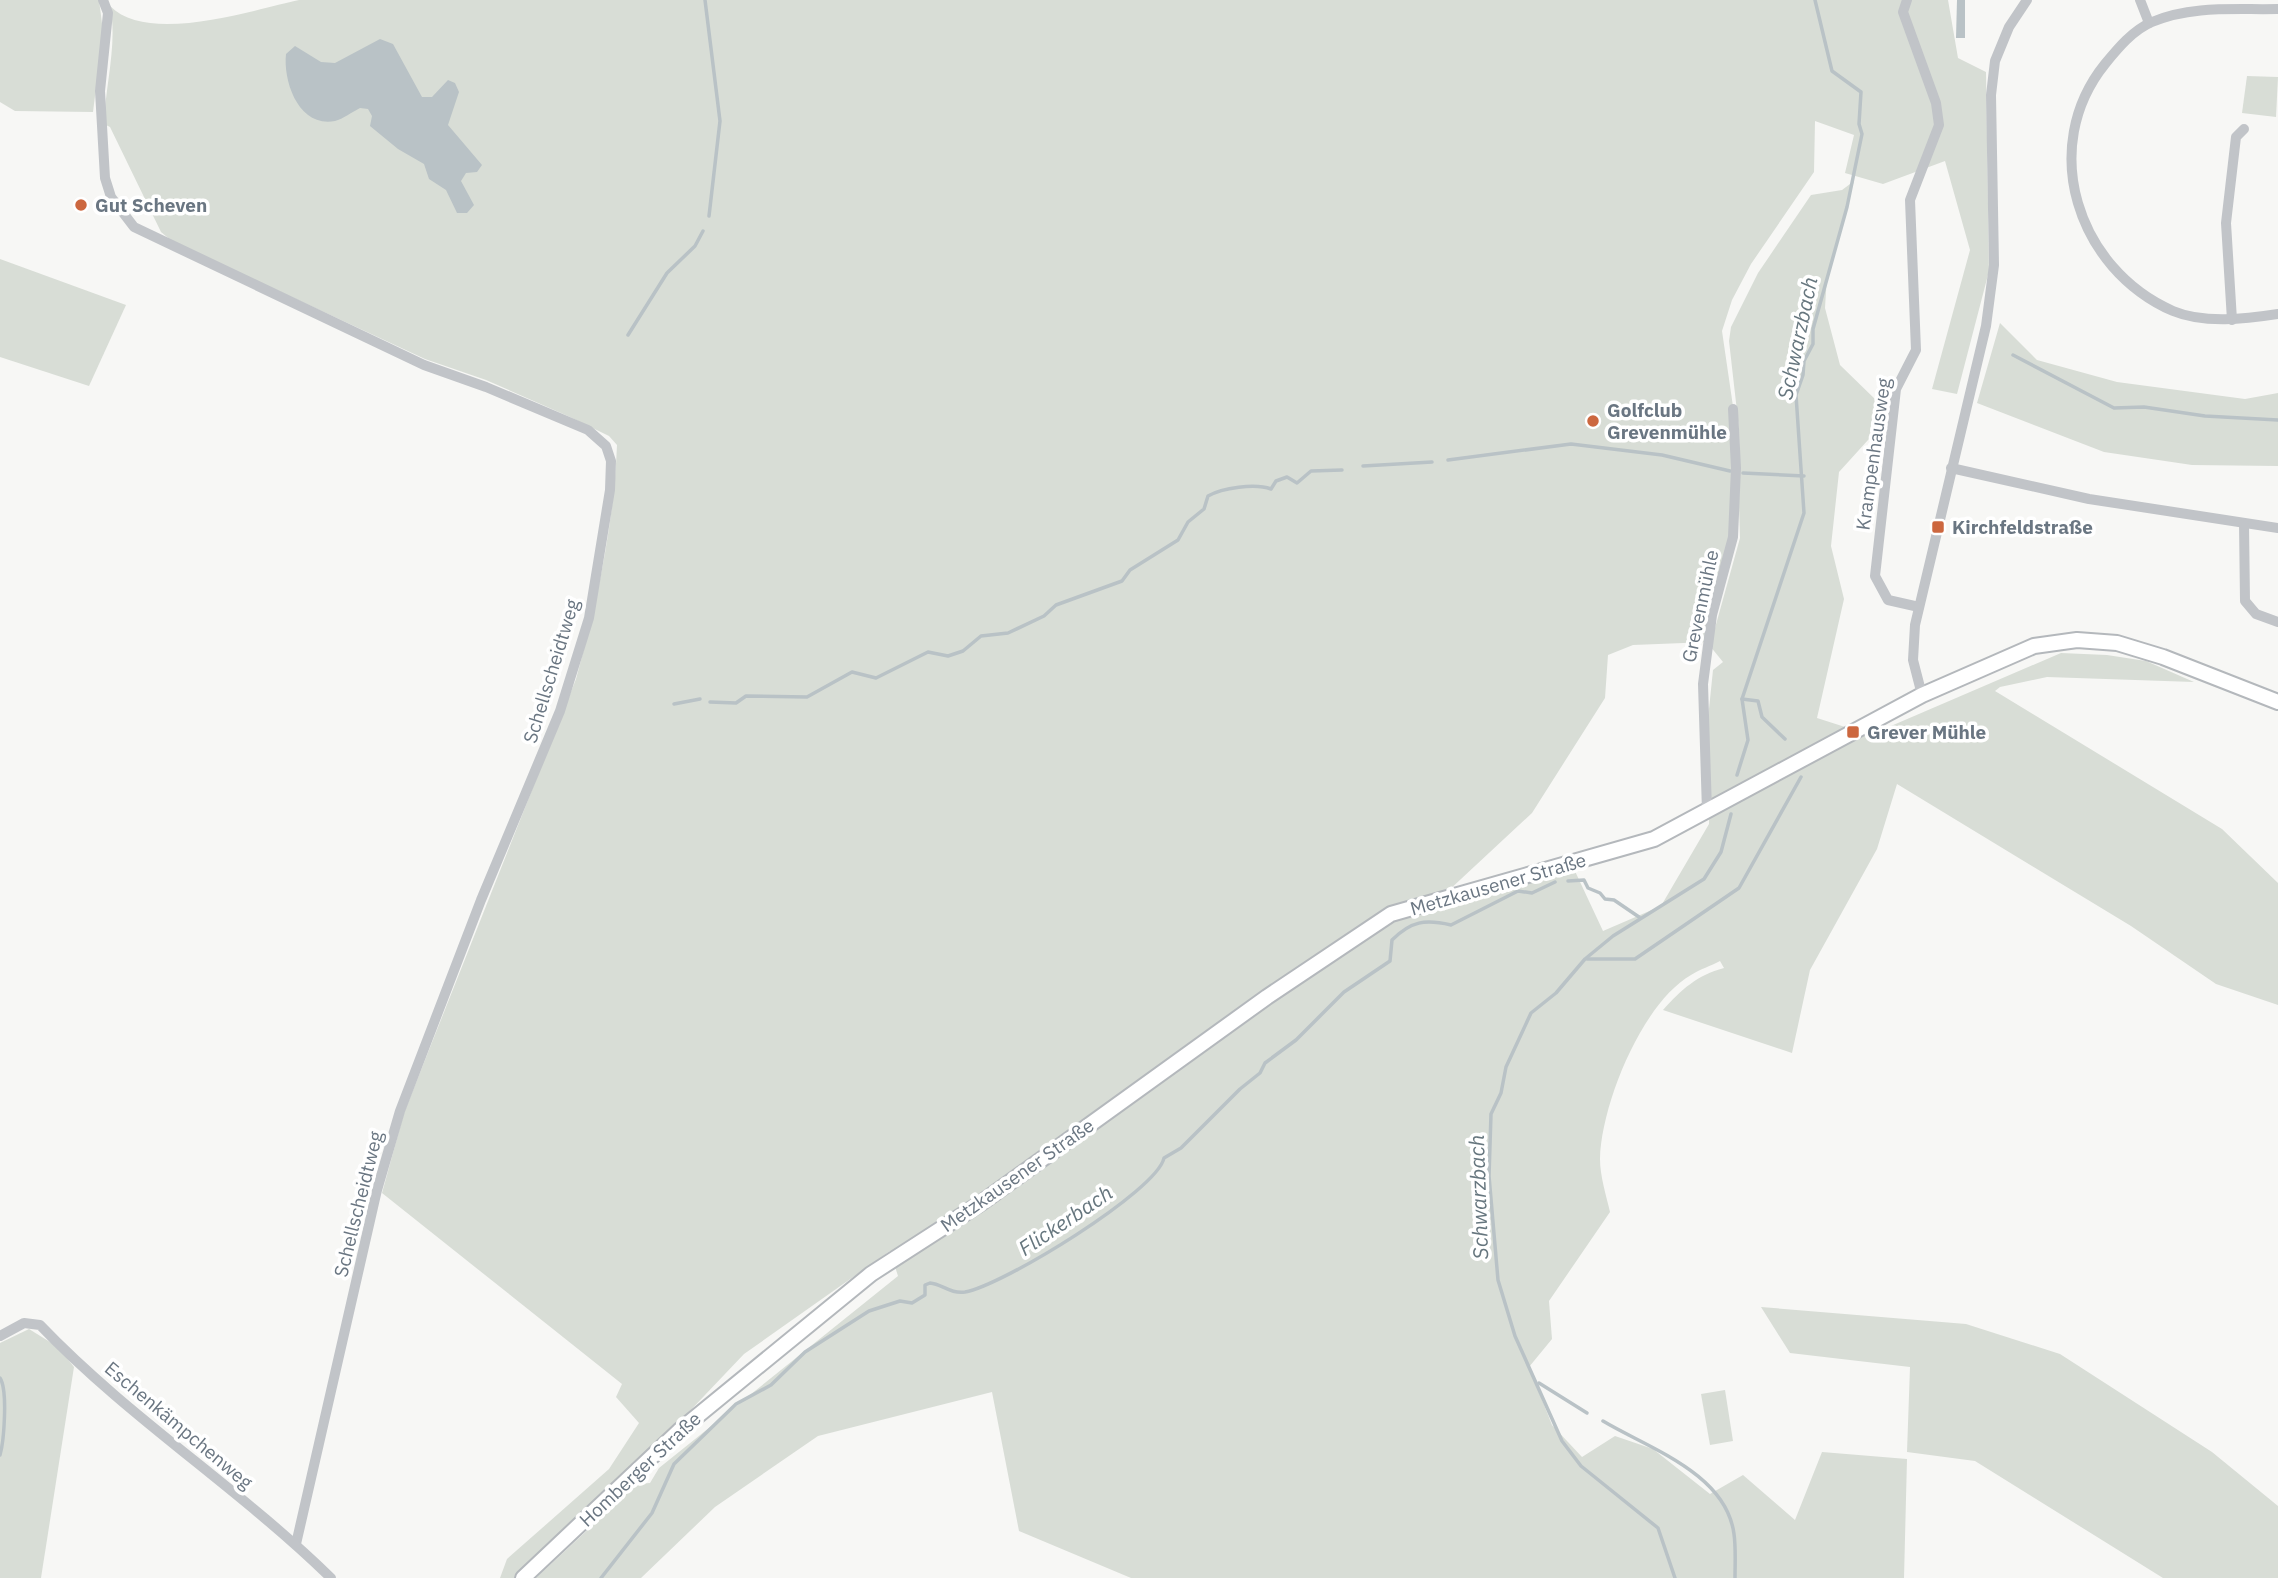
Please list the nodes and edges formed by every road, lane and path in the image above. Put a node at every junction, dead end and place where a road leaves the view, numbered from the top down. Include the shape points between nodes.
1 (103, 0) edge
2 (1907, 0) edge
3 (2027, 0) edge
4 (2140, 0) edge
5 (2278, 9) edge
6 (2149, 23) junction
7 (2244, 129) dead end
8 (2278, 314) edge
9 (2232, 320) junction
10 (1733, 409) dead end
11 (1951, 468) junction
12 (2244, 524) junction
13 (2278, 528) edge
14 (1919, 607) junction
15 (2278, 622) edge
16 (1922, 695) junction
17 (2278, 702) edge
18 (1707, 811) junction
19 (0, 1336) edge
20 (759, 1363) joint
21 (296, 1544) junction
22 (331, 1578) edge
23 (523, 1578) edge

1 - 21 street, Schellscheidtweg via 108,13 100,91 105,178 111,197 134,227 424,365 588,430 606,446 611,461 589,618 560,711 400,1111 377,1190
2 - 14 street, Krampenhausweg via 1903,12 1937,103 1940,125 1910,200 1916,350 1896,389 1875,576 1888,600
3 - 11 street via 2008,27 1995,61 1991,95 1994,265 1986,326
4 - 6 street
5 - 6 street via 2205,9
6 - 9 street via 2116,51 2088,86 2073,131 2075,189 2096,246 2113,270 2175,312
7 - 9 street via 2236,137 2226,223
8 - 9 street
10 - 18 street, Grevenmühle via 1733,537 1710,625 1703,684
11 - 12 street via 2089,499
11 - 14 street
12 - 13 street
12 - 15 street via 2245,601 2256,614
14 - 16 street via 1913,660
16 - 17 main road, Metzkausener Straße via 2016,652 2077,640 2140,649
16 - 18 main road, Metzkausener Straße
18 - 20 main road, Metzkausener Straße via 1654,839 1391,914 981,1203 871,1274
19 - 21 street, Eschenkämpchenweg via 24,1323 40,1325 77,1364
20 - 23 main road, Homberger Straße via 679,1431
21 - 22 street, Eschenkämpchenweg

